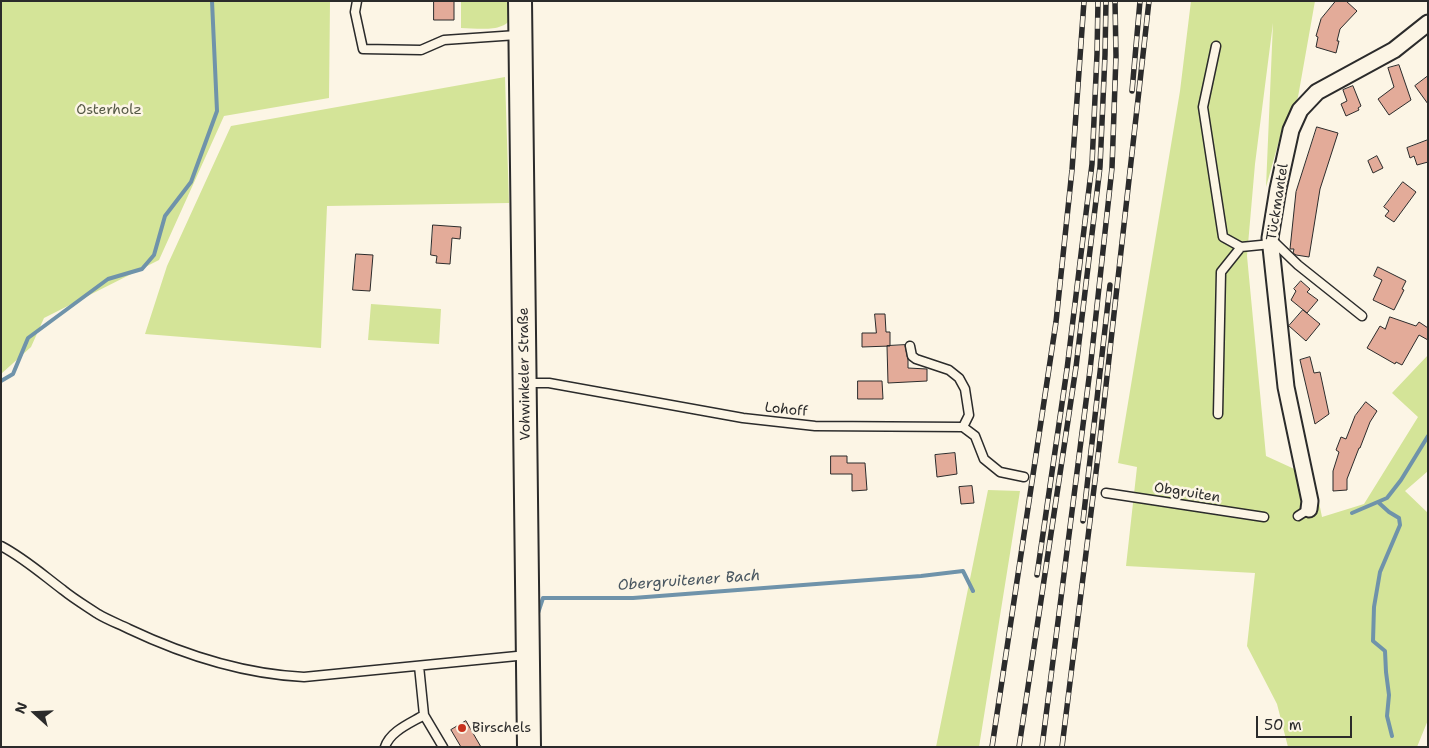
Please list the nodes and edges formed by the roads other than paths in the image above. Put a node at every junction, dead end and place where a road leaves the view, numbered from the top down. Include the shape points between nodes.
1 (357, 1) edge
2 (520, 1) edge
3 (1428, 23) edge
4 (520, 35) junction
5 (1216, 46) dead end
6 (1270, 241) junction
7 (1241, 247) junction
8 (1362, 316) dead end
9 (910, 346) dead end
10 (525, 383) junction
11 (1218, 414) dead end
12 (963, 427) junction
13 (1024, 477) dead end
14 (1106, 493) dead end
15 (1303, 513) dead end
16 (1264, 517) dead end
17 (1, 546) edge
18 (529, 655) junction
19 (419, 666) junction
20 (424, 715) junction
21 (385, 747) edge
22 (443, 747) edge
23 (529, 747) edge

1 - 4 lane via 354,12 363,49 421,50 444,40
2 - 4 street, Vohwinkeler Straße
3 - 6 street, Tückmantel via 1394,50 1317,92 1300,110 1291,130
4 - 10 street, Vohwinkeler Straße
5 - 7 lane via 1204,107 1223,238
6 - 7 lane
6 - 8 lane
6 - 15 street, Tückmantel via 1286,387 1310,500
7 - 11 lane via 1221,272
9 - 12 lane via 916,359 949,370 959,378 965,389 968,416
10 - 12 lane, Lohoff via 550,383 743,418 815,426
10 - 18 street, Vohwinkeler Straße
12 - 13 lane via 975,436 984,459 1000,472
14 - 16 lane, Obgruiten
17 - 19 lane via 100,615 150,639 202,658 277,676 304,677
18 - 19 lane
18 - 23 street, Vohwinkeler Straße
19 - 20 lane
20 - 21 lane via 398,730
20 - 22 lane

